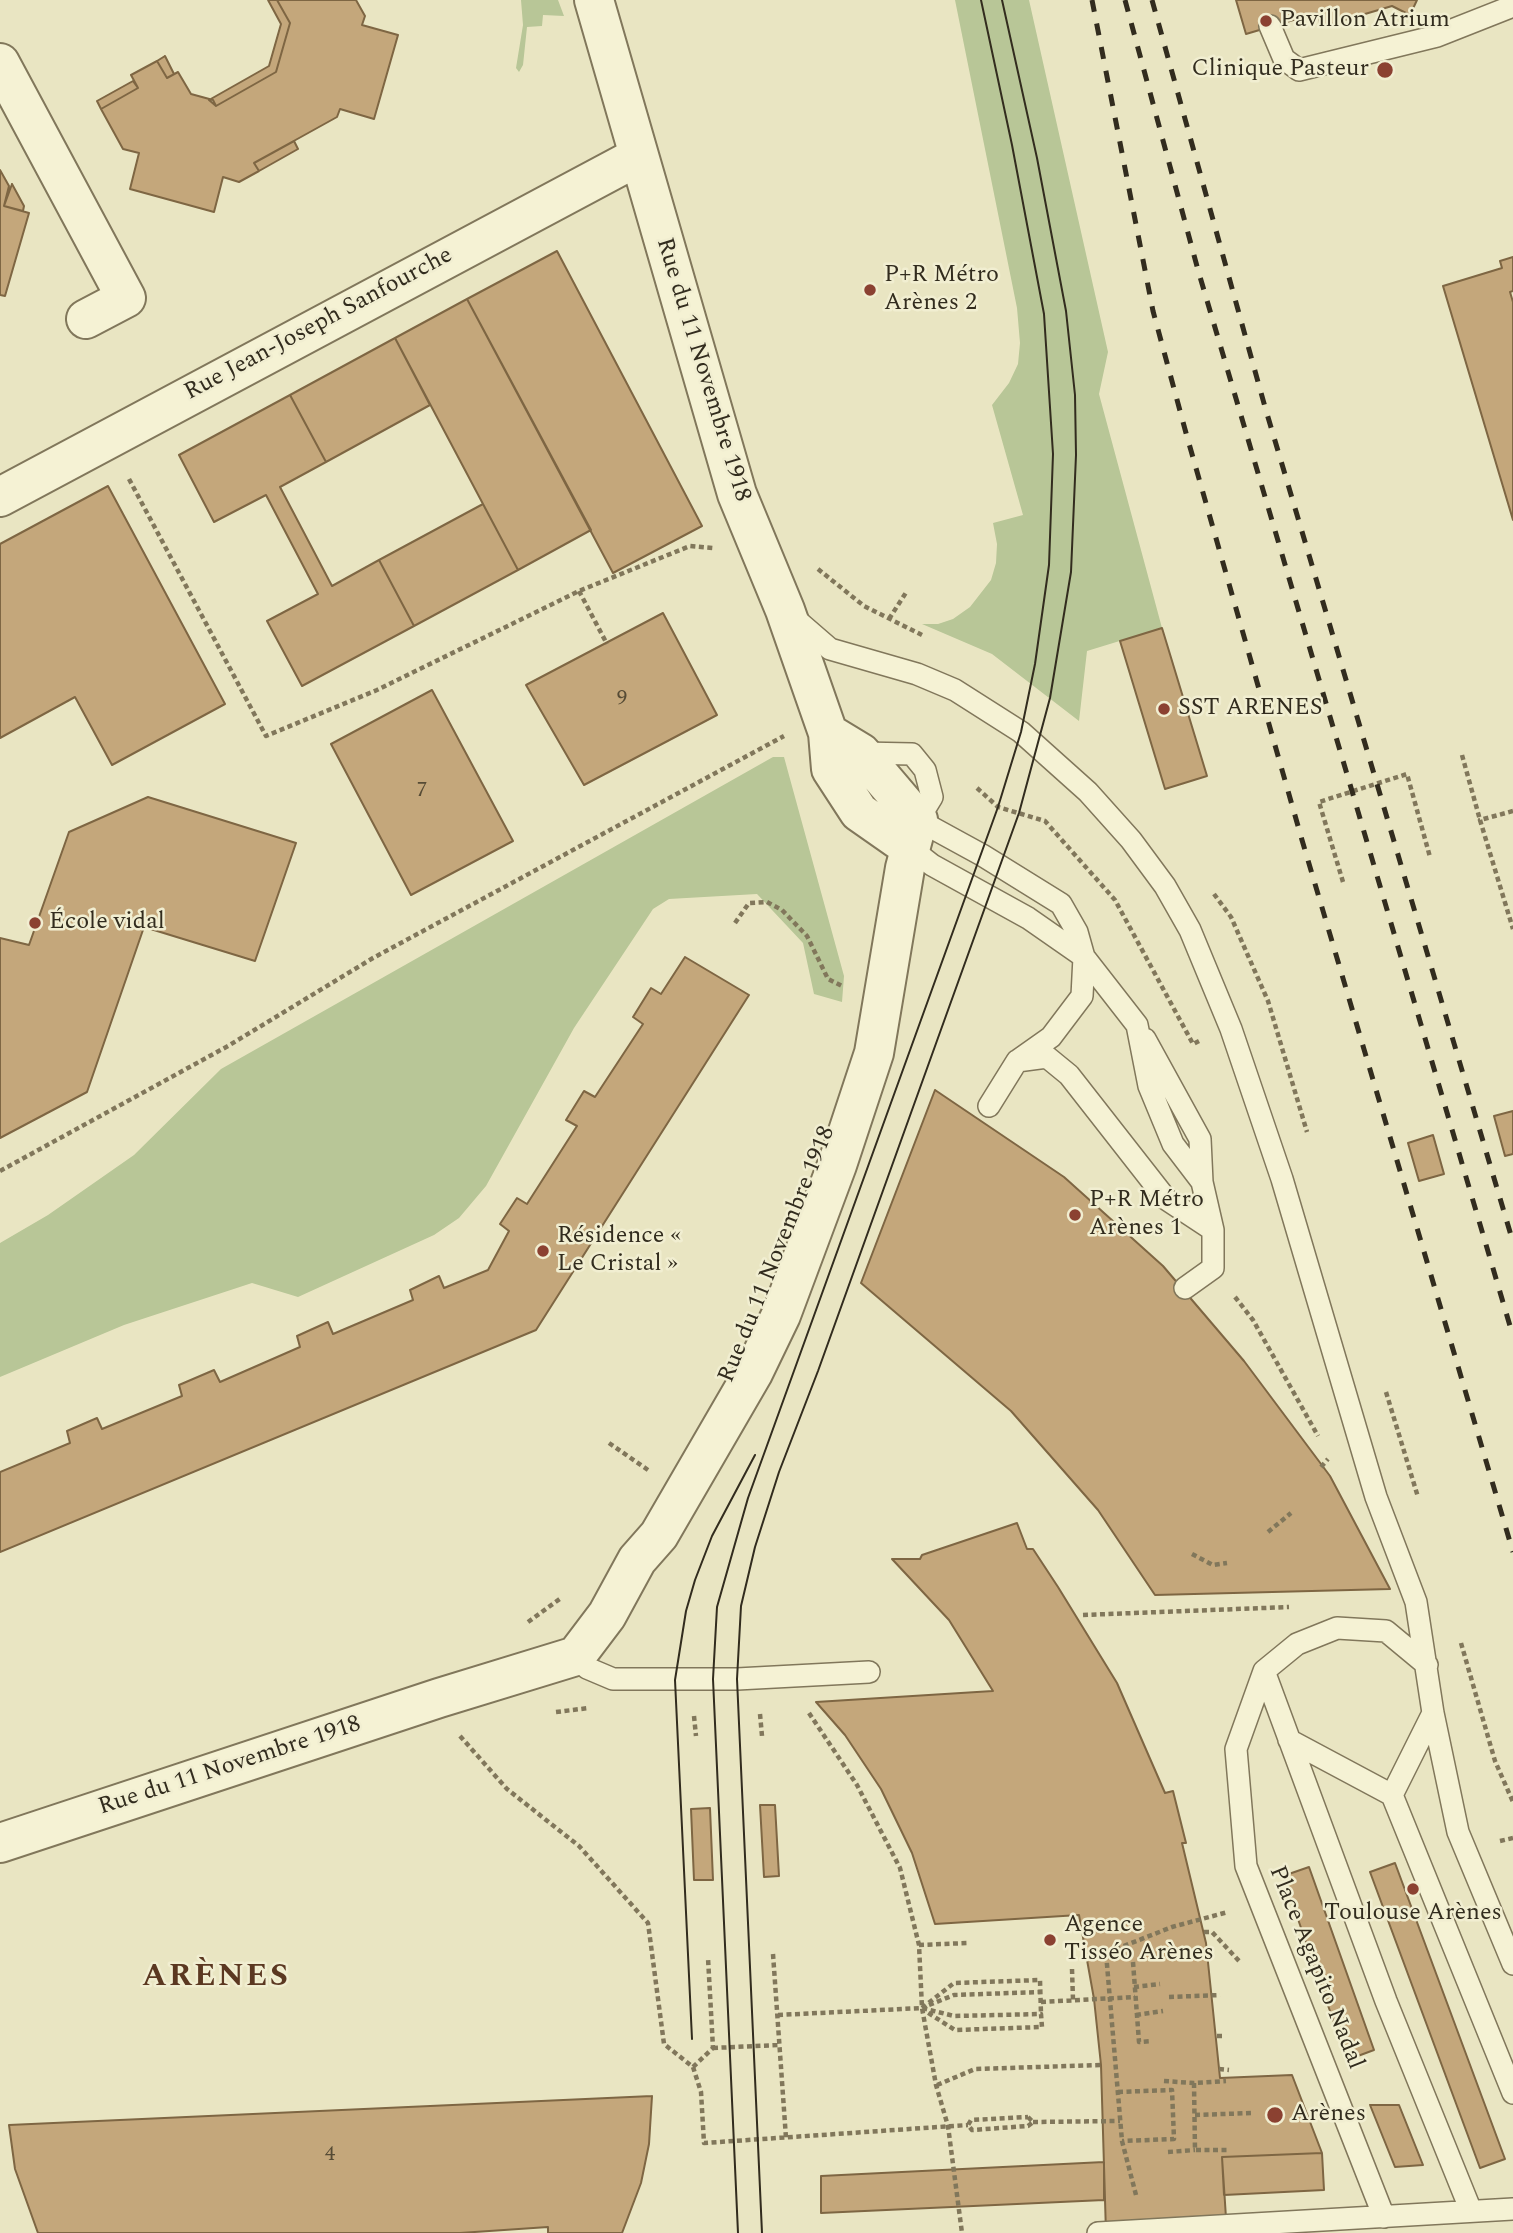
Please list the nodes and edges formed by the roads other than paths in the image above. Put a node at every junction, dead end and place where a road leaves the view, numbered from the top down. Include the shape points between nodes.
1 (594, 0) edge
2 (1513, 6) edge
3 (1270, 26) dead end
4 (0, 63) edge
5 (639, 156) junction
6 (86, 319) dead end
7 (0, 497) edge
8 (785, 610) junction
9 (828, 733) junction
10 (914, 833) junction
11 (1084, 957) junction
12 (1017, 1061) junction
13 (989, 1107) dead end
14 (1213, 1230) junction
15 (1185, 1288) dead end
16 (576, 1656) junction
17 (1427, 1665) junction
18 (1264, 1671) junction
19 (869, 1672) dead end
20 (1433, 1713) junction
21 (1289, 1740) junction
22 (1392, 1795) junction
23 (0, 1843) edge
24 (1513, 1964) edge
25 (1513, 2092) edge
26 (1513, 2209) edge
27 (1471, 2211) junction
28 (1384, 2217) junction
29 (1098, 2233) edge

1 - 5 street, Rue du 11 Novembre 1918
2 - 3 lane via 1437,36 1299,70 1284,59
4 - 6 street via 126,298
5 - 7 street, Rue Jean-Joseph Sanfourche
5 - 8 street, Rue du 11 Novembre 1918 via 737,494
8 - 9 street, Rue du 11 Novembre 1918
8 - 17 lane via 830,649 956,690 1021,732 1088,792 1165,886 1190,930 1231,1029 1282,1179 1376,1497 1416,1602
9 - 10 street via 861,753
9 - 10 street, Rue du 11 Novembre 1918 via 831,769 859,812
10 - 11 lane via 932,865 1028,918
10 - 11 lane via 982,855 1061,904 1077,932
10 - 16 street, Rue du 11 Novembre 1918 via 874,1053 780,1315 753,1373 659,1535 637,1560 607,1615
11 - 12 lane via 1082,996 1051,1037
11 - 14 lane via 1137,1025 1149,1086 1173,1143 1202,1182
12 - 13 lane
12 - 14 lane via 1046,1057 1069,1074 1166,1199
14 - 15 lane via 1213,1268
16 - 19 lane via 587,1668 613,1679
16 - 23 street, Rue du 11 Novembre 1918 via 457,1707
17 - 18 lane via 1386,1631 1338,1628 1297,1644
17 - 20 lane
18 - 21 lane
18 - 28 lane, Place Agapito Nadal via 1236,1749 1245,1866
20 - 22 lane
20 - 24 lane via 1458,1832
21 - 22 lane
21 - 27 lane via 1386,2001
22 - 25 lane
26 - 27 lane
27 - 28 lane
28 - 29 lane

